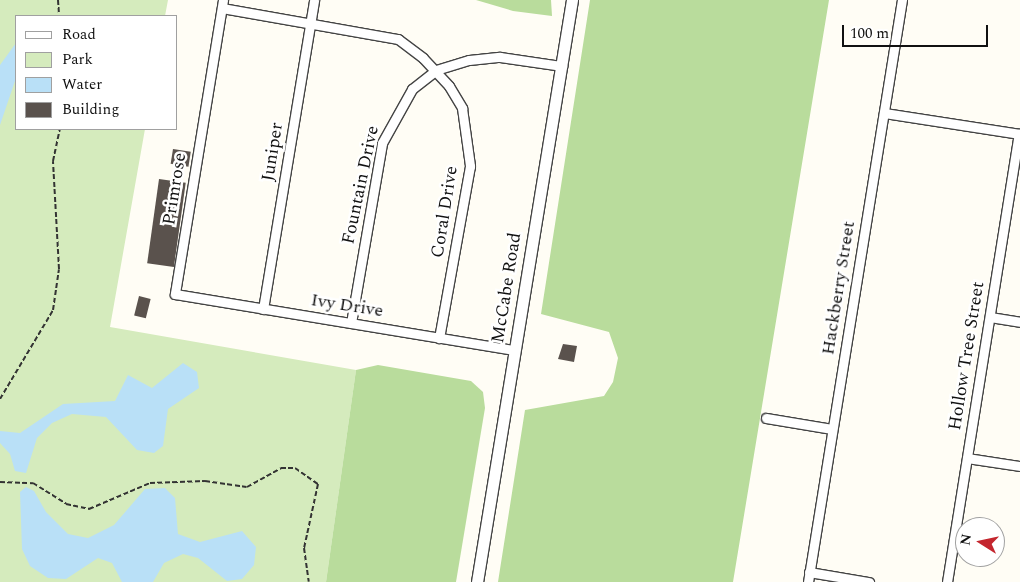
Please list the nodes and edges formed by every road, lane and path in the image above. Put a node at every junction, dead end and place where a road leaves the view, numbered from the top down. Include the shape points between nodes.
1 (58, 0) edge
2 (314, 0) edge
3 (572, 0) edge
4 (902, 0) edge
5 (222, 4) edge
6 (59, 15) edge
7 (310, 24) junction
8 (562, 66) junction
9 (436, 70) junction
10 (884, 112) junction
11 (60, 130) edge
12 (1019, 134) edge
13 (175, 294) joint
14 (263, 309) junction
15 (990, 317) junction
16 (1020, 322) edge
17 (350, 324) junction
18 (440, 338) junction
19 (514, 350) junction
20 (0, 399) edge
21 (766, 418) dead end
22 (832, 429) junction
23 (967, 458) junction
24 (1020, 466) edge
25 (0, 482) edge
26 (809, 572) junction
27 (309, 582) edge
28 (477, 582) edge
29 (808, 582) edge
30 (869, 582) edge
31 (947, 582) edge

1 - 6 path
2 - 7 street, Juniper
3 - 8 street, McCabe Road
4 - 10 street, Hackberry Street
5 - 7 street, Coral Drive
5 - 13 street, Primrose
7 - 9 street, Coral Drive via 398,39
7 - 14 street, Juniper
8 - 9 street via 500,56
8 - 19 street, McCabe Road
9 - 17 street, Fountain Drive via 399,106 382,143
9 - 18 street, Coral Drive via 462,108 470,166
10 - 12 street
10 - 22 street, Hackberry Street
11 - 20 path via 53,161 59,269 53,310 45,330
12 - 15 street, Hollow Tree Street
13 - 14 street, Ivy Drive
14 - 17 street, Ivy Drive
15 - 16 street
15 - 23 street, Hollow Tree Street
17 - 18 street, Ivy Drive
18 - 19 street, Ivy Drive
19 - 28 street, McCabe Road
21 - 22 street
22 - 26 street, Hackberry Street
23 - 24 street
23 - 31 street, Hollow Tree Street
25 - 27 path via 33,483 66,504 89,509 155,482 247,487 283,467 302,470 318,484 304,548
26 - 29 street, Hackberry Street
26 - 30 street

